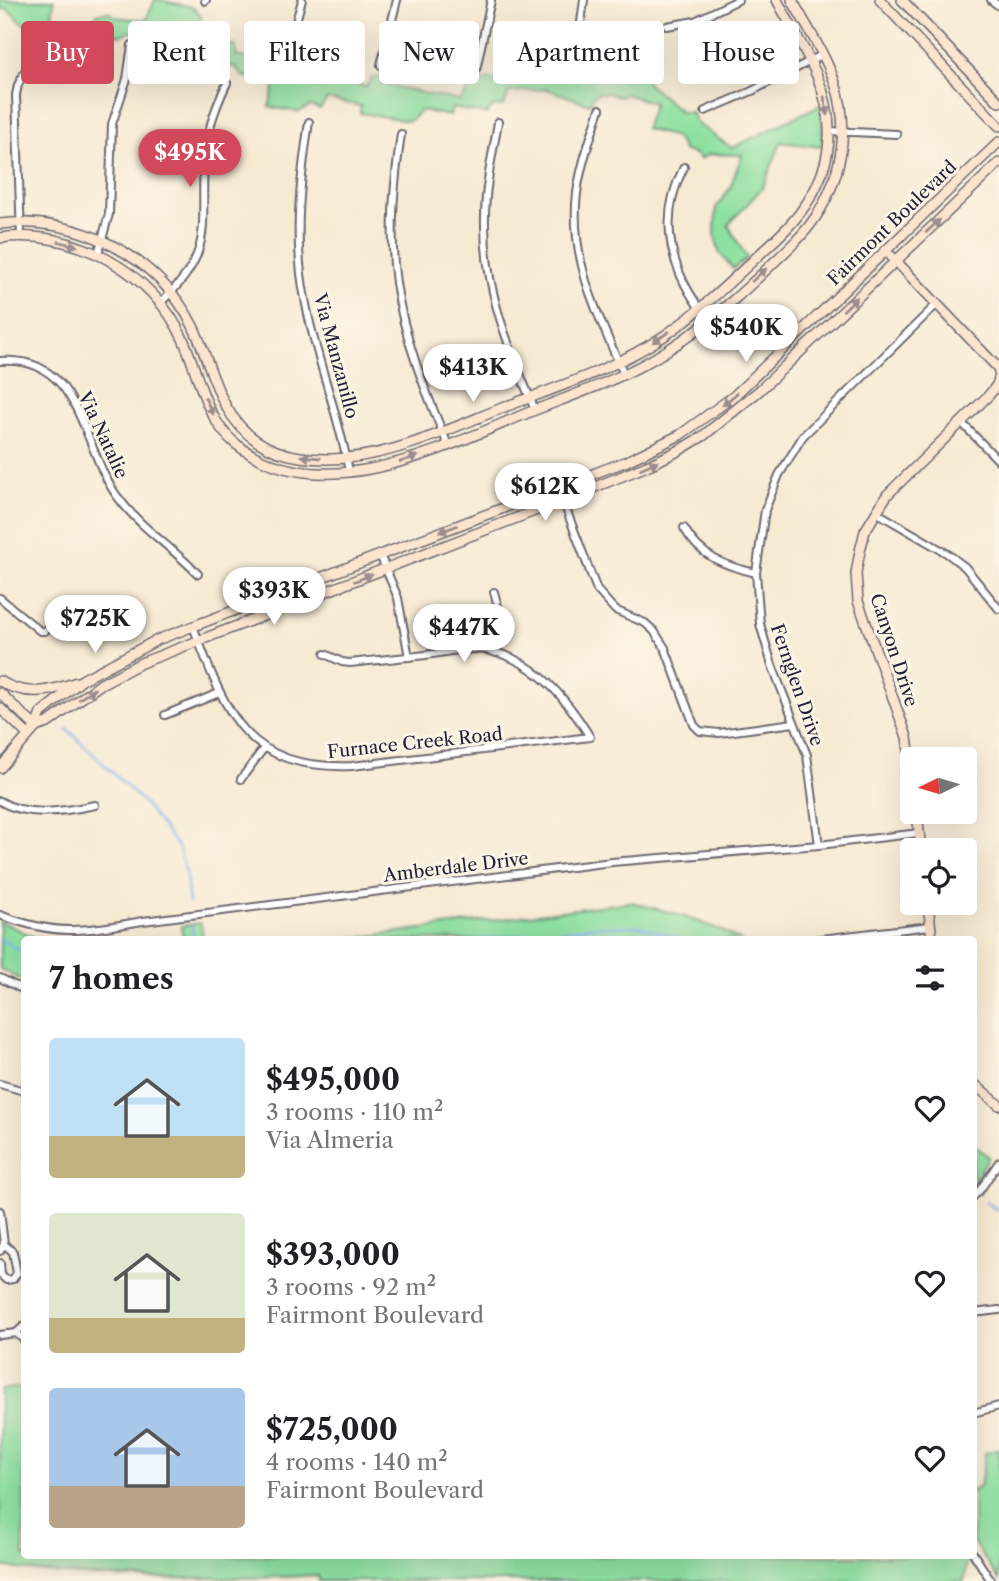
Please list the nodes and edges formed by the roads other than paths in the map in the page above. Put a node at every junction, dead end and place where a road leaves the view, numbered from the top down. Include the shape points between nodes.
1 (302, 0) edge
2 (397, 0) edge
3 (491, 0) edge
4 (584, 0) edge
5 (738, 0) edge
6 (777, 0) edge
7 (792, 0) edge
8 (880, 0) edge
9 (902, 0) edge
10 (991, 0) edge
11 (999, 6) edge
12 (296, 21) edge
13 (392, 21) edge
14 (581, 21) edge
15 (667, 26) dead end
16 (822, 55) junction
17 (479, 56) edge
18 (810, 61) junction
19 (128, 72) edge
20 (21, 79) edge
21 (227, 84) edge
22 (999, 102) edge
23 (600, 109) dead end
24 (705, 111) dead end
25 (309, 122) dead end
26 (498, 122) dead end
27 (999, 126) edge
28 (829, 131) junction
29 (843, 131) junction
30 (401, 134) dead end
31 (897, 134) dead end
32 (999, 142) edge
33 (999, 163) edge
34 (684, 167) dead end
35 (20, 223) junction
36 (0, 224) edge
37 (21, 237) junction
38 (0, 238) edge
39 (103, 241) junction
40 (886, 251) junction
41 (98, 254) junction
42 (895, 261) junction
43 (171, 293) junction
44 (161, 302) junction
45 (936, 305) junction
46 (699, 309) junction
47 (708, 319) junction
48 (0, 361) edge
49 (618, 362) junction
50 (624, 374) junction
51 (999, 375) edge
52 (530, 398) junction
53 (535, 410) junction
54 (961, 422) junction
55 (442, 432) junction
56 (448, 445) junction
57 (347, 458) junction
58 (999, 461) edge
59 (349, 472) junction
60 (558, 488) junction
61 (563, 500) junction
62 (876, 512) junction
63 (684, 528) dead end
64 (380, 555) junction
65 (386, 569) junction
66 (756, 573) junction
67 (198, 574) dead end
68 (494, 593) dead end
69 (0, 598) edge
70 (68, 609) dead end
71 (999, 609) edge
72 (192, 626) junction
73 (198, 640) junction
74 (496, 653) junction
75 (325, 654) dead end
76 (409, 657) junction
77 (82, 680) junction
78 (0, 681) edge
79 (0, 693) edge
80 (219, 693) junction
81 (0, 708) edge
82 (165, 715) dead end
83 (794, 723) junction
84 (36, 727) junction
85 (28, 735) junction
86 (908, 747) edge
87 (264, 748) junction
88 (0, 768) edge
89 (242, 779) dead end
90 (0, 801) edge
91 (95, 805) dead end
92 (918, 824) edge
93 (919, 833) junction
94 (920, 838) edge
95 (819, 845) junction
96 (0, 915) edge
97 (929, 915) edge
98 (930, 926) junction
99 (846, 936) edge
100 (931, 936) edge
101 (0, 978) edge
102 (21, 988) edge
103 (1, 1085) edge
104 (977, 1086) edge
105 (21, 1090) edge
106 (0, 1096) edge
107 (999, 1104) edge
108 (999, 1162) edge
109 (977, 1194) edge
110 (0, 1211) edge
111 (4, 1244) junction
112 (0, 1251) edge
113 (0, 1263) edge
114 (999, 1310) edge
115 (977, 1313) edge
116 (21, 1329) edge
117 (16, 1333) junction
118 (0, 1335) edge
119 (21, 1337) edge
120 (999, 1406) edge
121 (977, 1412) edge
122 (977, 1559) edge
123 (991, 1581) edge

1 - 12 street
2 - 13 street
3 - 17 street
4 - 14 street
5 - 15 street via 695,21
6 - 18 street
7 - 16 street
8 - 27 street
9 - 22 street
10 - 11 street
16 - 18 street
16 - 29 street via 839,95
18 - 24 street
18 -> 28 street via 822,91
19 - 39 street via 111,132 111,200
20 - 35 street via 16,95
21 - 43 street via 207,139 204,223 198,253 187,276
23 - 49 street via 577,194 578,242 588,291
25 - 57 street, Via Manzanillo via 300,176 299,260 307,314
26 - 52 street via 486,199 487,266 499,318
28 - 29 street
28 - 46 street via 821,176 803,211
29 - 31 street
47 -> 29 street via 812,223 834,182
30 - 55 street via 392,227 396,282 409,341
32 - 40 street, Fairmont Boulevard
42 -> 33 street, Fairmont Boulevard
34 - 46 street via 670,204 670,237 674,260
35 - 36 street
35 - 37 street
35 - 39 street via 69,228
37 - 38 street
37 -> 41 street via 60,241
39 - 41 street
39 - 43 street via 141,264
40 - 42 street, Canyon Drive
40 -> 60 street, Fairmont Boulevard via 705,418 661,446
41 - 44 street
42 - 45 street, Canyon Drive
61 -> 42 street, Fairmont Boulevard via 648,466 703,436 760,390
43 - 44 street
57 -> 43 street via 283,453 242,429 224,407 193,327
44 -> 59 street via 184,341 213,416 233,441 267,463 307,471
45 - 51 street, Canyon Drive via 998,368
45 - 66 street, Fernglen Drive via 803,436 779,475 765,510
46 - 47 street
46 -> 49 street via 663,337
47 - 50 street via 662,354
48 - 67 street, Via Natalie via 31,364 59,382 78,408 92,450 115,493 144,528
49 - 50 street
49 - 52 street
50 - 53 street
51 - 54 street, Canyon Drive via 989,395
52 - 53 street
52 - 55 street
53 - 56 street
54 - 58 street
54 - 62 street, Canyon Drive via 900,481
55 - 56 street
55 - 57 street via 387,451
59 -> 56 street via 395,464
57 - 59 street, Via Manzanillo
60 - 61 street
60 -> 64 street, Fairmont Boulevard
61 - 65 street, Fairmont Boulevard
61 - 83 street via 597,590 615,610 654,631 700,731 719,733
62 - 71 street via 965,567
62 - 86 street, Canyon Drive via 860,551 858,601
63 - 66 street via 709,558
64 - 65 street
64 - 72 street, Fairmont Boulevard
73 -> 65 street, Fairmont Boulevard
65 - 76 street via 398,598
66 - 83 street, Fernglen Drive via 760,624
68 - 74 street via 502,620
69 - 70 street via 40,631
72 - 73 street, Furnace Creek Road
72 - 77 street, Fairmont Boulevard via 129,653
73 - 80 street, Furnace Creek Road
84 -> 73 street, Fairmont Boulevard via 122,673
74 - 76 street via 472,649
74 - 87 street, Furnace Creek Road via 517,660 542,677 571,706 590,737 325,767
75 - 76 street via 350,663
77 - 78 street via 37,692
77 - 84 street, Fairmont Boulevard via 41,713
79 - 84 street
80 - 82 street
80 - 87 street, Furnace Creek Road via 232,715
81 - 85 street
83 - 95 street, Fernglen Drive via 807,755
84 - 85 street, Fairmont Boulevard
85 - 88 street, Fairmont Boulevard
87 - 89 street
90 - 91 street via 35,811
92 - 93 street
93 - 94 street
93 - 95 street, Amberdale Drive
95 - 96 street, Amberdale Drive via 612,862 80,932 41,929
97 - 98 street
98 - 99 street
98 - 100 street
101 - 102 street
103 - 105 street
103 - 106 street
104 - 107 street
108 - 109 street
110 - 111 street
111 - 112 street
111 - 113 street via 13,1252 13,1279 1,1275
114 - 115 street
116 - 117 street
117 - 118 street
117 - 119 street
120 - 121 street
122 - 123 street

